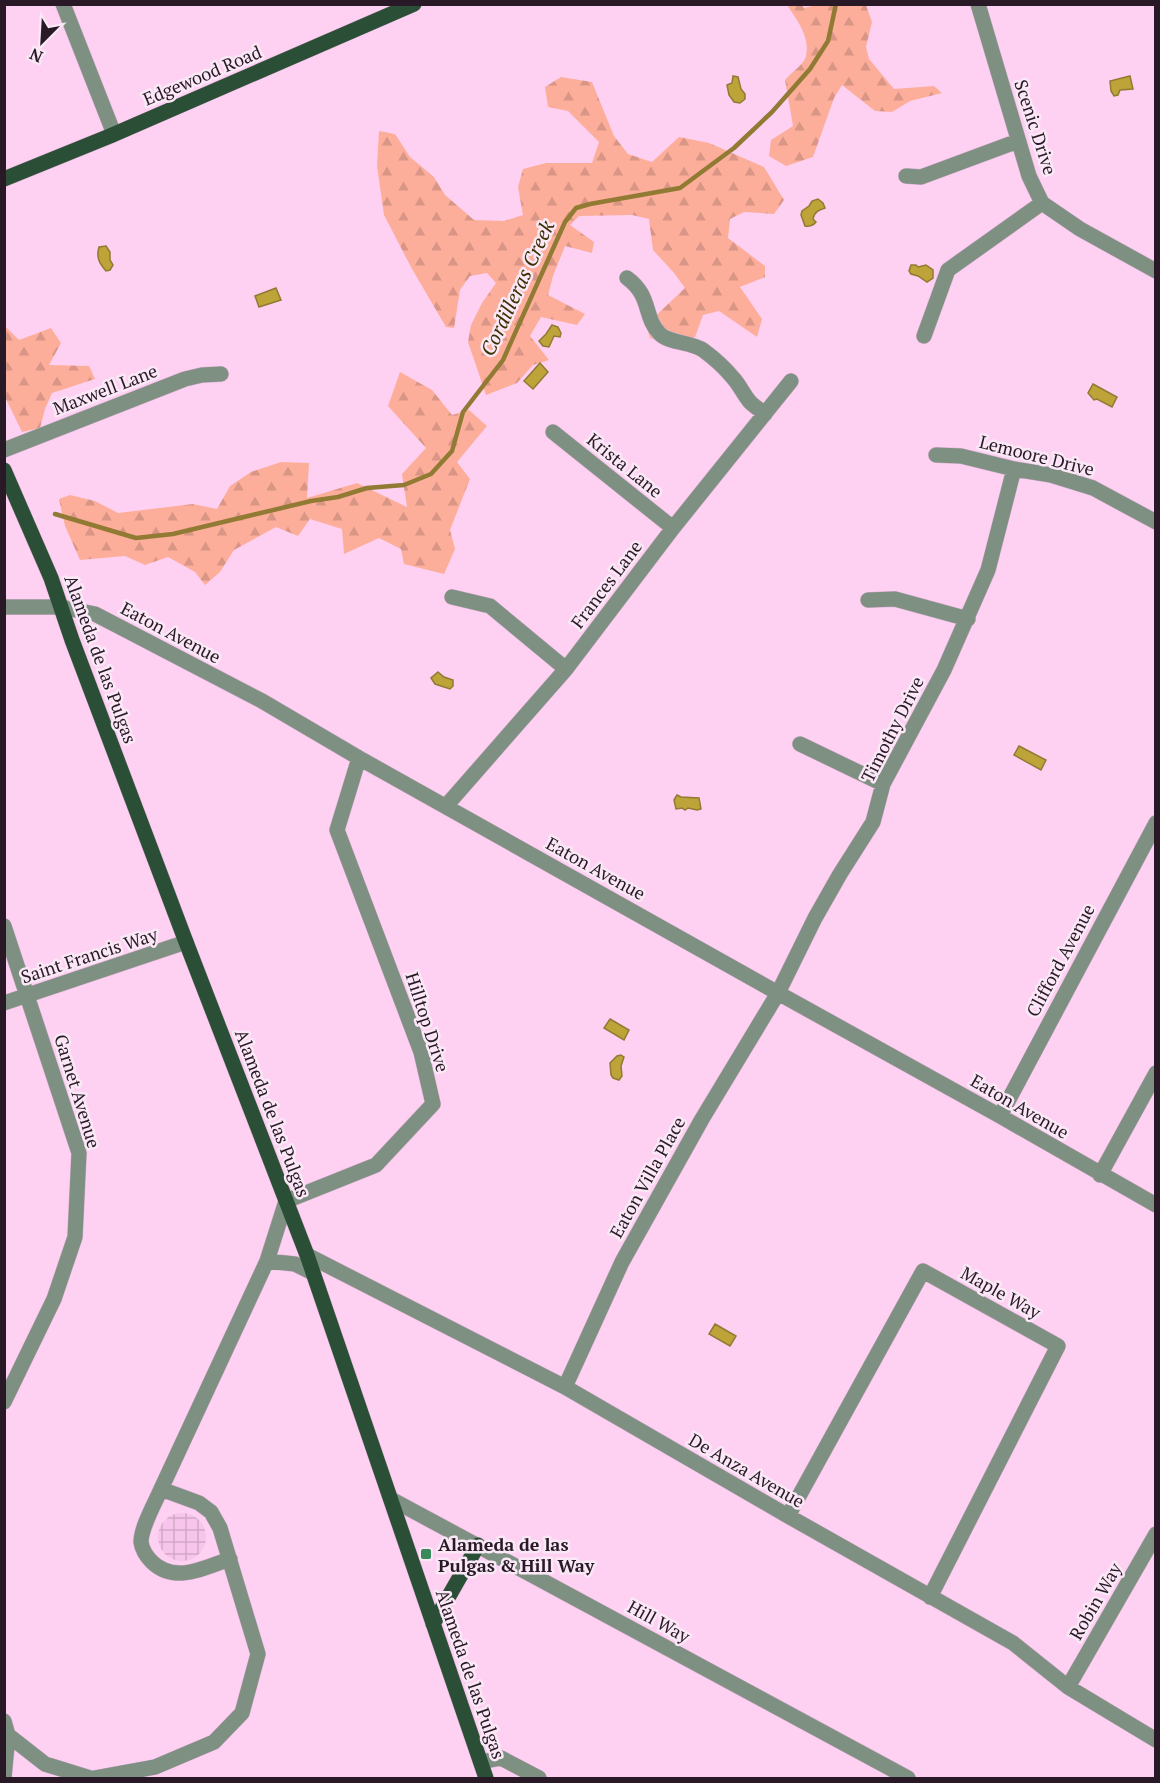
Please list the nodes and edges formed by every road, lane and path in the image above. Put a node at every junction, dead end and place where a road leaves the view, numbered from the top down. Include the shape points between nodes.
1 (63, 4) edge
2 (414, 4) edge
3 (978, 4) edge
4 (114, 134) junction
5 (1018, 141) junction
6 (906, 176) dead end
7 (4, 179) edge
8 (1042, 203) junction
9 (1155, 271) edge
10 (627, 278) dead end
11 (924, 336) dead end
12 (221, 374) dead end
13 (791, 381) dead end
14 (765, 414) junction
15 (553, 432) dead end
16 (4, 450) edge
17 (936, 455) dead end
18 (1014, 469) junction
19 (4, 470) edge
20 (1155, 522) edge
21 (673, 528) junction
22 (452, 597) dead end
23 (868, 600) dead end
24 (4, 607) edge
25 (61, 607) junction
26 (968, 619) junction
27 (566, 669) junction
28 (800, 744) dead end
29 (359, 758) junction
30 (883, 784) junction
31 (446, 806) junction
32 (1154, 827) edge
33 (4, 926) edge
34 (186, 942) junction
35 (778, 993) junction
36 (28, 995) junction
37 (4, 1003) edge
38 (1155, 1073) edge
39 (1000, 1116) junction
40 (1100, 1174) junction
41 (286, 1201) junction
42 (1155, 1205) edge
43 (307, 1255) junction
44 (267, 1261) junction
45 (313, 1272) junction
46 (565, 1387) junction
47 (4, 1402) edge
48 (161, 1489) junction
49 (391, 1499) junction
50 (788, 1516) junction
51 (1155, 1534) edge
52 (478, 1545) junction
53 (231, 1559) junction
54 (930, 1597) junction
55 (434, 1624) junction
56 (1068, 1687) junction
57 (6, 1728) edge
58 (1155, 1740) edge
59 (481, 1762) junction
60 (4, 1778) edge
61 (90, 1779) edge
62 (95, 1779) edge
63 (486, 1779) edge
64 (539, 1779) edge
65 (908, 1779) edge

1 - 4 street
2 - 4 main road, Edgewood Road
3 - 5 street, Scenic Drive
4 - 7 main road, Edgewood Road
5 - 6 street via 921,177
5 - 8 street, Scenic Drive
8 - 9 street, Scenic Drive
8 - 11 street via 948,270
10 - 14 street via 643,294 654,328 663,337 703,350
12 - 16 street, Maxwell Lane via 185,379
13 - 14 street, Frances Lane
14 - 21 street, Frances Lane
15 - 21 street, Krista Lane
17 - 18 street, Lemoore Drive via 961,456
18 - 20 street, Lemoore Drive via 1093,488
18 - 26 street, Timothy Drive via 988,570
19 - 25 main road, Alameda de las Pulgas
21 - 27 street, Frances Lane
22 - 27 street via 490,606
23 - 26 street via 895,598
24 - 25 street, Eaton Avenue
25 - 29 street, Eaton Avenue via 95,614 262,700
25 - 34 main road, Alameda de las Pulgas
26 - 30 street, Timothy Drive
27 - 31 street, Frances Lane
28 - 30 street
29 - 31 street, Eaton Avenue
29 - 41 street, Hilltop Drive via 337,830 421,1052 433,1104 376,1165
30 - 35 street, Timothy Drive via 873,822 815,918
31 - 35 street, Eaton Avenue
32 - 39 street, Clifford Avenue
33 - 36 street, Garnet Avenue
34 - 36 street, Saint Francis Way
34 - 41 main road, Alameda de las Pulgas
35 - 39 street, Eaton Avenue
35 - 46 street, Eaton Villa Place via 622,1262
36 - 37 street, Saint Francis Way
36 - 47 street, Garnet Avenue via 79,1153 75,1237 54,1299
38 - 40 street
39 - 40 street, Eaton Avenue
40 - 42 street, Eaton Avenue
41 - 43 main road, Alameda de las Pulgas
41 - 44 street
43 - 45 main road, Alameda de las Pulgas
43 - 46 street, De Anza Avenue
44 - 45 street via 295,1264
44 - 48 street
45 - 49 main road, Alameda de las Pulgas
46 - 50 street, De Anza Avenue
48 - 53 street via 199,1503 211,1512
48 - 53 street via 141,1543 147,1557 173,1574 186,1574
49 - 52 street, Hill Way
49 - 55 main road, Alameda de las Pulgas
50 - 54 street, De Anza Avenue
50 - 54 street, Maple Way via 923,1271 1058,1346
51 - 56 street, Robin Way
52 - 55 main road
52 - 65 street, Hill Way
53 - 62 street via 258,1654 242,1713 214,1742 155,1767
54 - 56 street, De Anza Avenue via 1014,1643
55 - 59 main road, Alameda de las Pulgas
56 - 58 street, De Anza Avenue
57 - 60 street
57 - 61 street via 45,1764
59 - 63 main road, Alameda de las Pulgas
59 - 64 street via 501,1758

